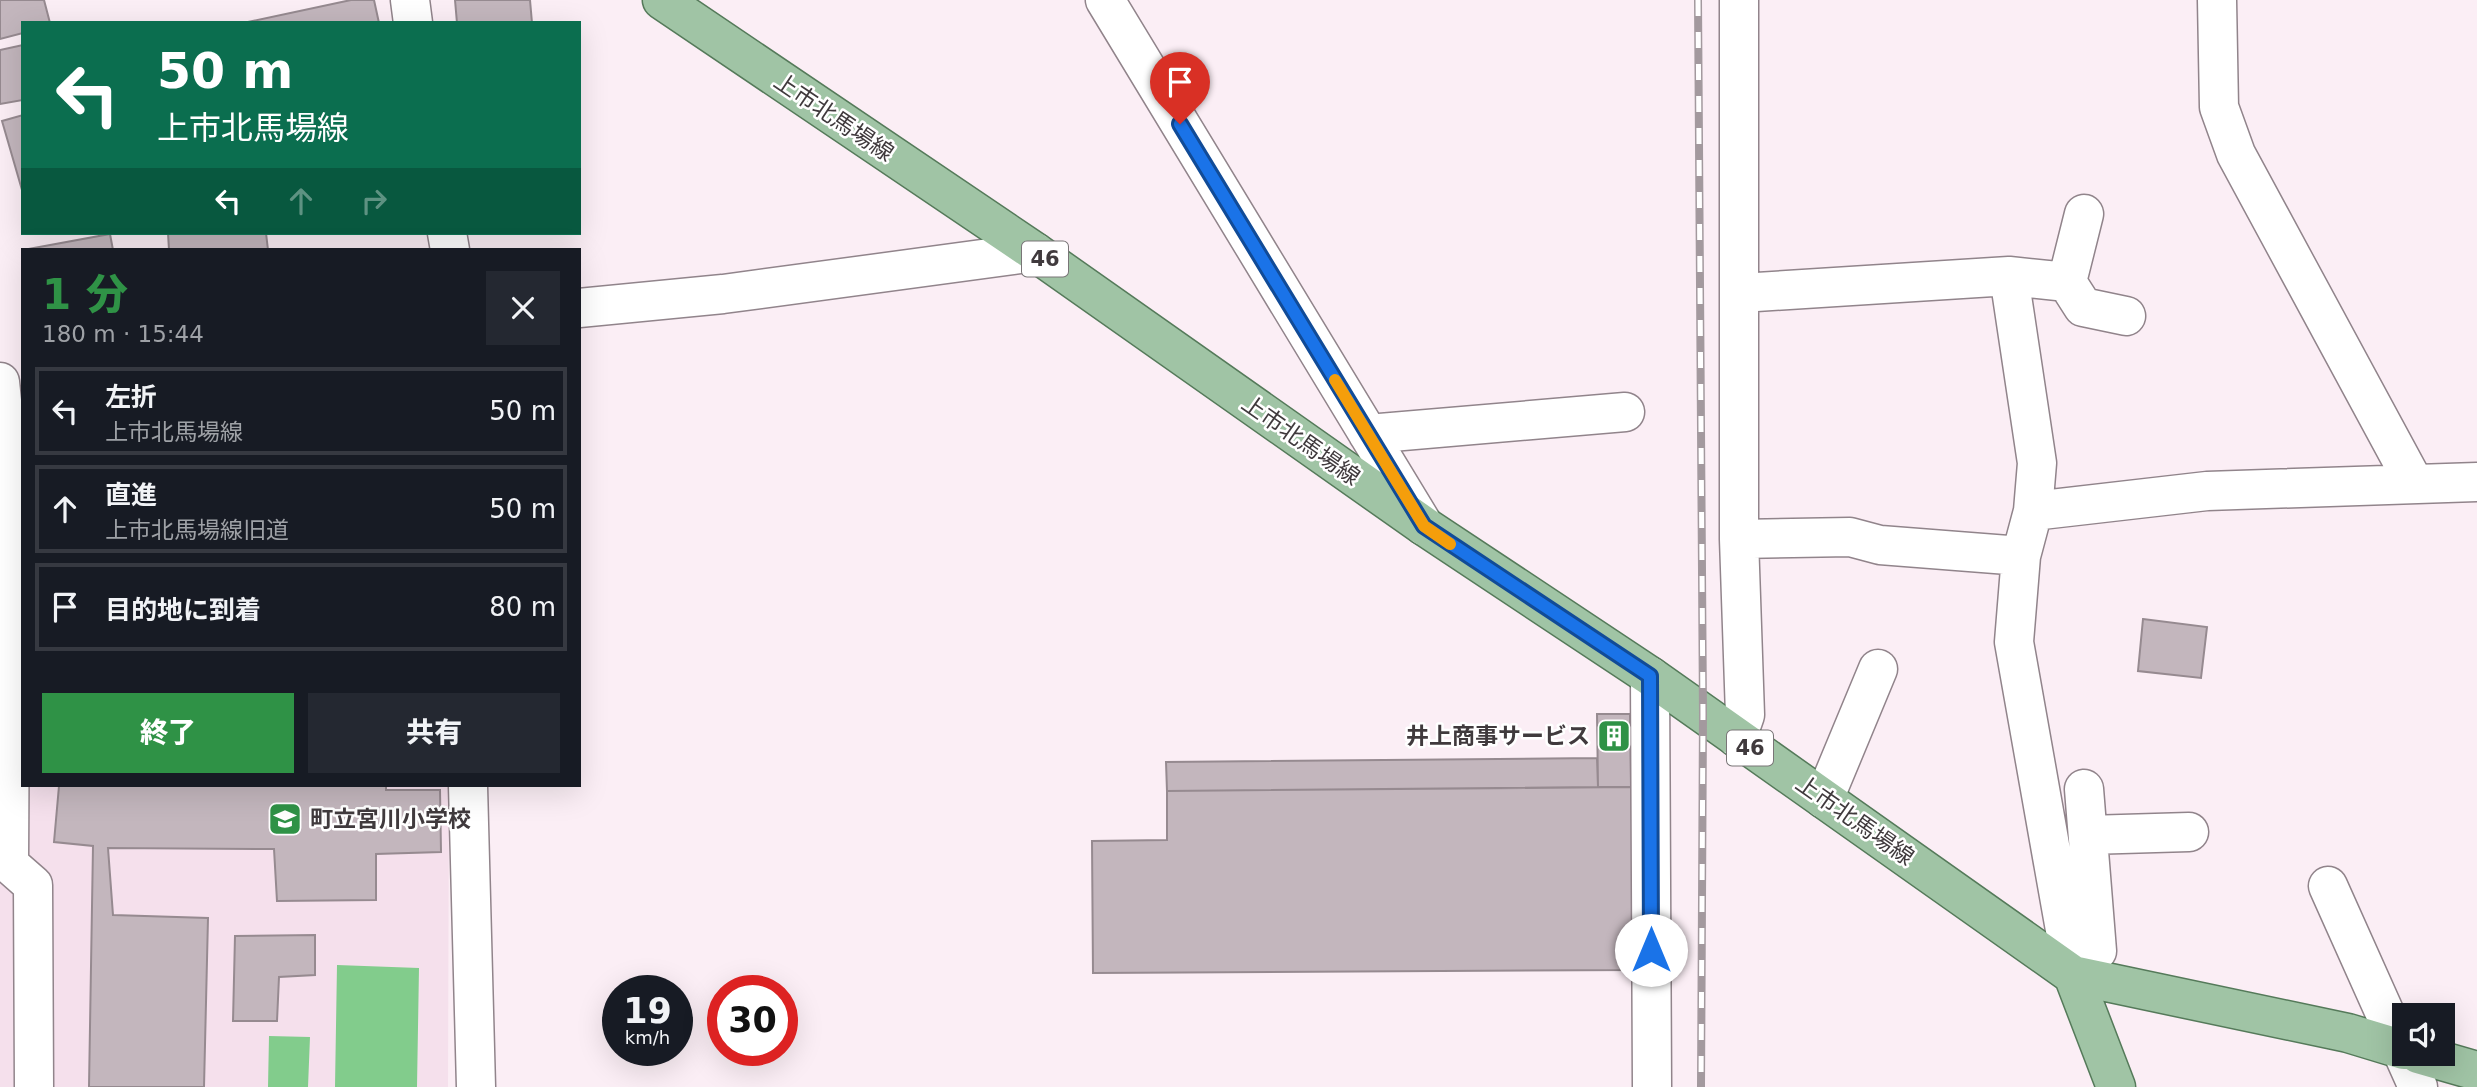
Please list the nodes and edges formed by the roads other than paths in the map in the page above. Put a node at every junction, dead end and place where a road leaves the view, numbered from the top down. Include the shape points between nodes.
1 (410, 0) edge
2 (662, 0) edge
3 (1105, 0) edge
4 (1739, 0) edge
5 (2217, 0) edge
6 (413, 21) edge
7 (2084, 214) dead end
8 (1035, 252) junction
9 (2010, 276) junction
10 (2067, 282) junction
11 (1741, 293) junction
12 (581, 308) edge
13 (2126, 316) dead end
14 (21, 363) edge
15 (0, 365) edge
16 (0, 382) edge
17 (1625, 412) dead end
18 (1368, 434) junction
19 (2477, 482) edge
20 (2414, 483) junction
21 (17, 486) edge
22 (2033, 511) junction
23 (1424, 526) junction
24 (1739, 539) junction
25 (2021, 556) junction
26 (1878, 670) dead end
27 (1650, 676) junction
28 (1737, 738) junction
29 (468, 787) edge
30 (2084, 789) dead end
31 (1824, 799) junction
32 (2189, 832) dead end
33 (2088, 835) junction
34 (2328, 886) dead end
35 (2073, 975) junction
36 (2392, 1018) edge
37 (2392, 1046) edge
38 (2455, 1065) edge
39 (2412, 1066) edge
40 (2477, 1071) edge
41 (34, 1087) edge
42 (476, 1087) edge
43 (1652, 1087) edge
44 (2116, 1087) edge
45 (2418, 1087) edge

1 - 6 street
2 - 8 main road, 上市北馬場線 / 46
3 - 18 street
4 - 11 street
5 - 20 street via 2220,107 2236,154
7 - 10 street
8 - 12 street via 723,294
8 - 23 main road, 上市北馬場線 / 46
9 - 10 street
9 - 11 street
9 - 22 street via 2037,463
10 - 13 street via 2083,307
11 - 24 street
14 - 15 street
16 - 21 street
17 - 18 street
18 - 23 street
19 - 20 street
20 - 22 street via 2207,491
21 - 41 street via 9,864 33,885
22 - 25 street
23 - 27 main road, 上市北馬場線 / 46
24 - 25 street via 1850,537 1880,545
24 - 28 street via 1745,715
25 - 35 street via 2014,642
26 - 31 street
27 - 28 main road, 上市北馬場線 / 46
27 - 43 street
28 - 31 main road, 上市北馬場線 / 46
29 - 42 street
30 - 33 street
31 - 35 main road, 上市北馬場線 / 46
32 - 33 street
33 - 35 street via 2097,951
34 - 36 street
35 - 37 main road, 上市北馬場線 / 46
35 - 44 main road
38 - 40 main road, 上市北馬場線 / 46
39 - 45 street

